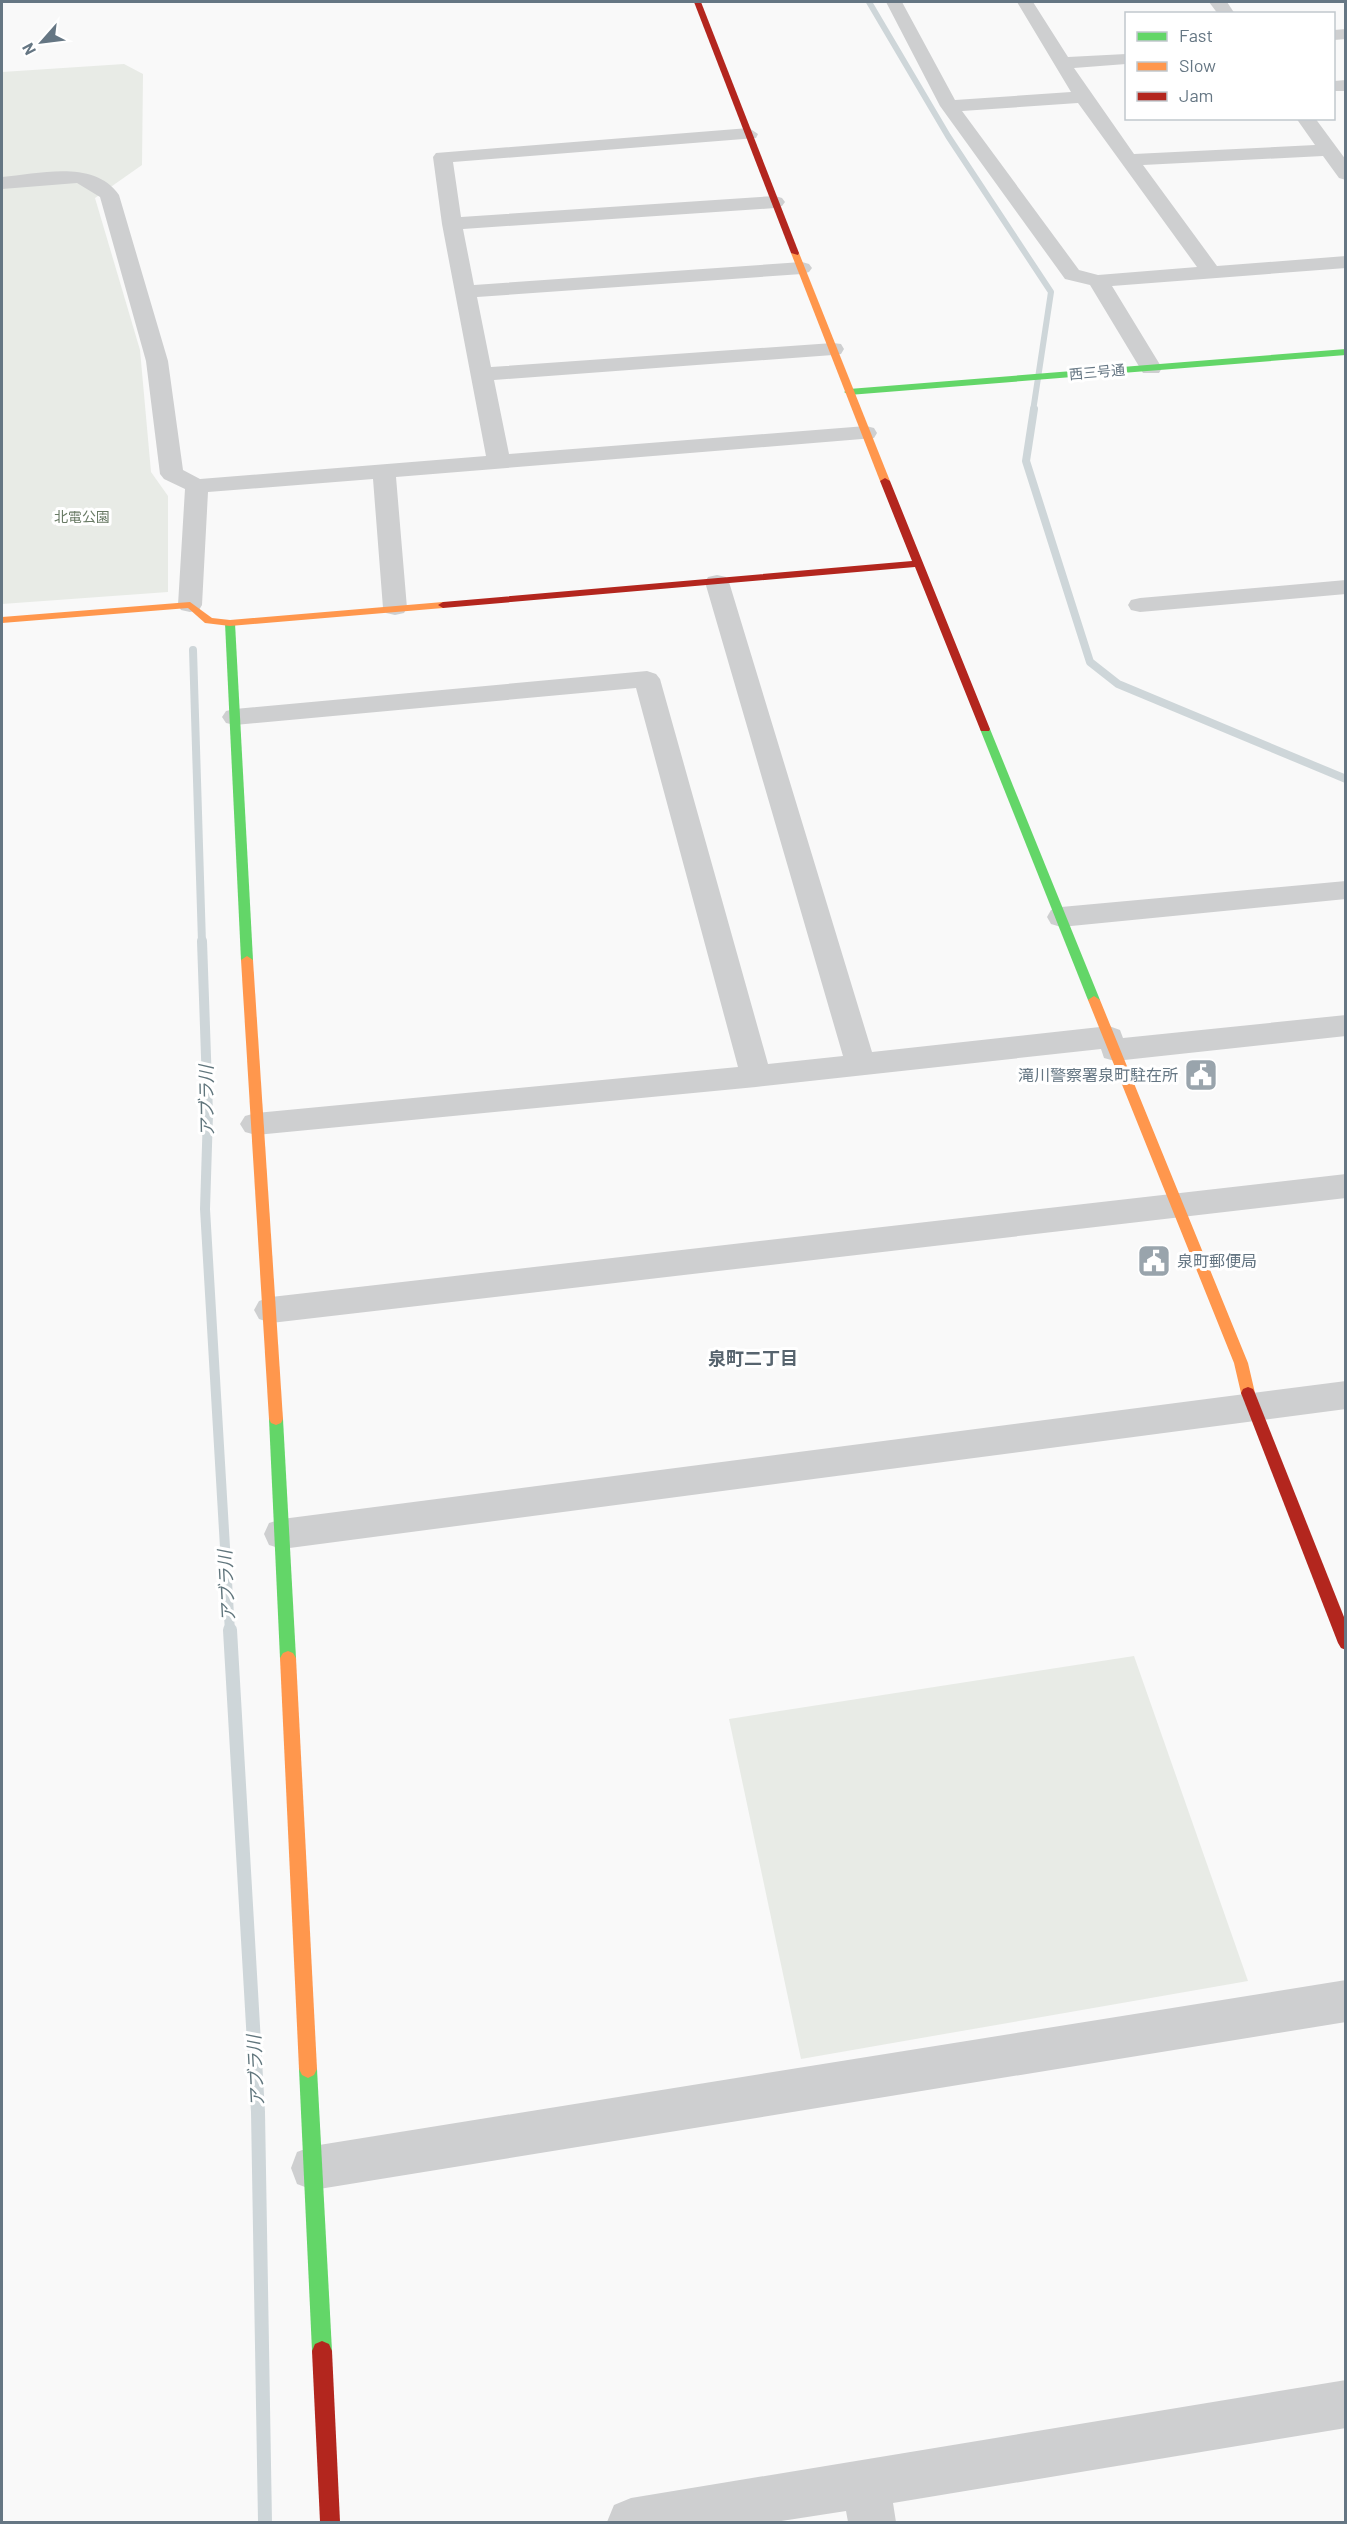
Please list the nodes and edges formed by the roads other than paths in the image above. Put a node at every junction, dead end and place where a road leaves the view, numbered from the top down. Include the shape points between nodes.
1 (697, 2) edge
2 (894, 2) edge
3 (1025, 2) edge
4 (1125, 59) edge
5 (1062, 63) junction
6 (1083, 98) junction
7 (949, 106) junction
8 (1307, 120) edge
9 (749, 134) junction
10 (1346, 139) edge
11 (1326, 145) junction
12 (1129, 160) junction
13 (1346, 174) edge
14 (2, 183) edge
15 (775, 202) junction
16 (452, 224) junction
17 (1346, 262) edge
18 (802, 268) junction
19 (1211, 272) junction
20 (1098, 281) junction
21 (465, 292) junction
22 (833, 349) junction
23 (1346, 352) edge
24 (1151, 368) junction
25 (481, 374) junction
26 (849, 392) junction
27 (866, 433) junction
28 (499, 463) junction
29 (384, 473) junction
30 (197, 486) junction
31 (918, 564) junction
32 (717, 582) junction
33 (1346, 587) edge
34 (190, 605) junction
35 (1140, 605) dead end
36 (395, 608) junction
37 (2, 620) edge
38 (230, 623) junction
39 (235, 717) junction
40 (1346, 890) edge
41 (1061, 917) junction
42 (1346, 1025) edge
43 (1112, 1044) junction
44 (861, 1065) junction
45 (756, 1076) junction
46 (256, 1124) junction
47 (1346, 1186) edge
48 (1178, 1206) junction
49 (271, 1310) junction
50 (1346, 1395) edge
51 (1251, 1406) junction
52 (282, 1534) junction
53 (1346, 1643) edge
54 (1346, 2001) edge
55 (313, 2168) junction
56 (1346, 2404) edge
57 (868, 2503) edge
58 (330, 2523) edge
59 (631, 2523) edge

1 - 9 street
2 - 7 street
3 - 5 street
4 - 5 street
5 - 6 street
6 - 7 street
6 - 12 street
7 - 20 street via 1072,275
8 - 11 street
9 - 15 street
9 - 16 street via 443,157
10 - 11 street
11 - 12 street
11 - 13 street
12 - 19 street
14 - 30 street via 80,177 109,195 157,361 172,474
15 - 16 street
15 - 18 street
16 - 21 street
17 - 19 street
18 - 21 street
18 - 22 street
19 - 20 street
20 - 24 street
21 - 25 street
22 - 25 street
22 - 26 street
23 - 24 street, 西三号通
24 - 26 street, 西三号通
25 - 28 street
26 - 27 street
27 - 28 street
27 - 31 street
28 - 29 street
29 - 30 street
29 - 36 street
30 - 34 street
31 - 32 street
31 - 41 street
32 - 36 street
32 - 44 street
33 - 35 street
34 - 37 street
34 - 38 street via 208,621
36 - 38 street
38 - 39 street
39 - 45 street via 647,679
39 - 46 street
40 - 41 street
41 - 43 street
42 - 43 street
43 - 44 street
43 - 48 street
44 - 45 street
45 - 46 street
46 - 49 street
47 - 48 street
48 - 49 street
48 - 51 street via 1241,1363
49 - 52 street
50 - 51 street
51 - 52 street
51 - 53 street
52 - 55 street
54 - 55 street
55 - 58 street
56 - 57 street
57 - 59 street

